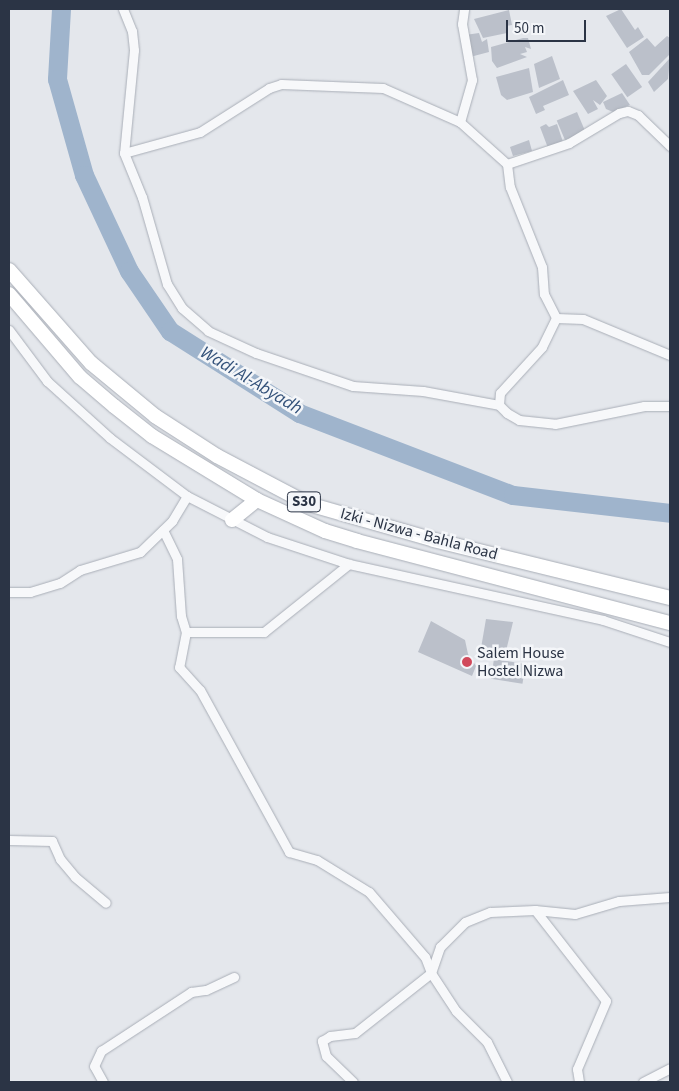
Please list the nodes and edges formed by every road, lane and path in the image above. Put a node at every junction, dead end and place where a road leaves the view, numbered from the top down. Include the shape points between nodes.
1 (123, 9) edge
2 (464, 9) edge
3 (460, 122) junction
4 (670, 146) edge
5 (124, 153) junction
6 (507, 164) junction
7 (9, 270) edge
8 (9, 294) edge
9 (556, 318) junction
10 (10, 334) edge
11 (670, 355) edge
12 (499, 405) junction
13 (670, 406) edge
14 (187, 496) junction
15 (257, 500) junction
16 (232, 520) junction
17 (163, 530) junction
18 (349, 564) junction
19 (9, 592) edge
20 (670, 598) edge
21 (666, 623) edge
22 (186, 632) junction
23 (670, 642) edge
24 (9, 840) edge
25 (670, 897) edge
26 (106, 903) dead end
27 (535, 910) junction
28 (431, 973) junction
29 (234, 977) dead end
30 (670, 1068) edge
31 (103, 1082) edge
32 (353, 1082) edge
33 (507, 1082) edge
34 (579, 1082) edge
35 (643, 1082) edge

1 - 5 street via 132,31 134,50
2 - 3 street via 462,24 472,80
3 - 5 street via 383,88 281,84 269,88 200,132
3 - 6 street
4 - 6 street via 638,115 628,111 619,113 569,143
5 - 12 street via 142,197 166,284 182,308 208,331 256,353 353,386 422,391
6 - 9 street via 510,187 542,267 544,294
7 - 20 main road, Izki - Nizwa - Bahla Road / S30 via 91,363 155,416 217,456 308,504 434,540
8 - 15 main road, Izki - Nizwa - Bahla Road / S30 via 80,377 114,406 152,436
9 - 11 street via 583,320
9 - 12 street via 542,347 500,393
10 - 14 street via 60,394 110,438
12 - 13 street via 519,420 539,424 570,422 644,406
14 - 16 street
14 - 17 street
15 - 16 main road
15 - 21 main road, Izki - Nizwa - Bahla Road / S30 via 325,531 357,541
16 - 18 street via 267,537
17 - 19 street via 140,552 80,570 60,583 30,592
17 - 22 street via 177,559 181,616
18 - 22 street via 264,632
18 - 23 street via 603,620
22 - 28 street via 179,667 200,690 289,852 317,860 369,892 425,957
24 - 26 street via 52,841 75,877
25 - 27 street via 619,901 575,914
27 - 28 street via 490,912 465,922 440,947
27 - 34 street via 606,1001 577,1069
28 - 32 street via 356,1033 330,1036 322,1041 326,1056
28 - 33 street via 456,1011 487,1042
29 - 31 street via 206,990 191,992 101,1051 94,1066
30 - 35 street

